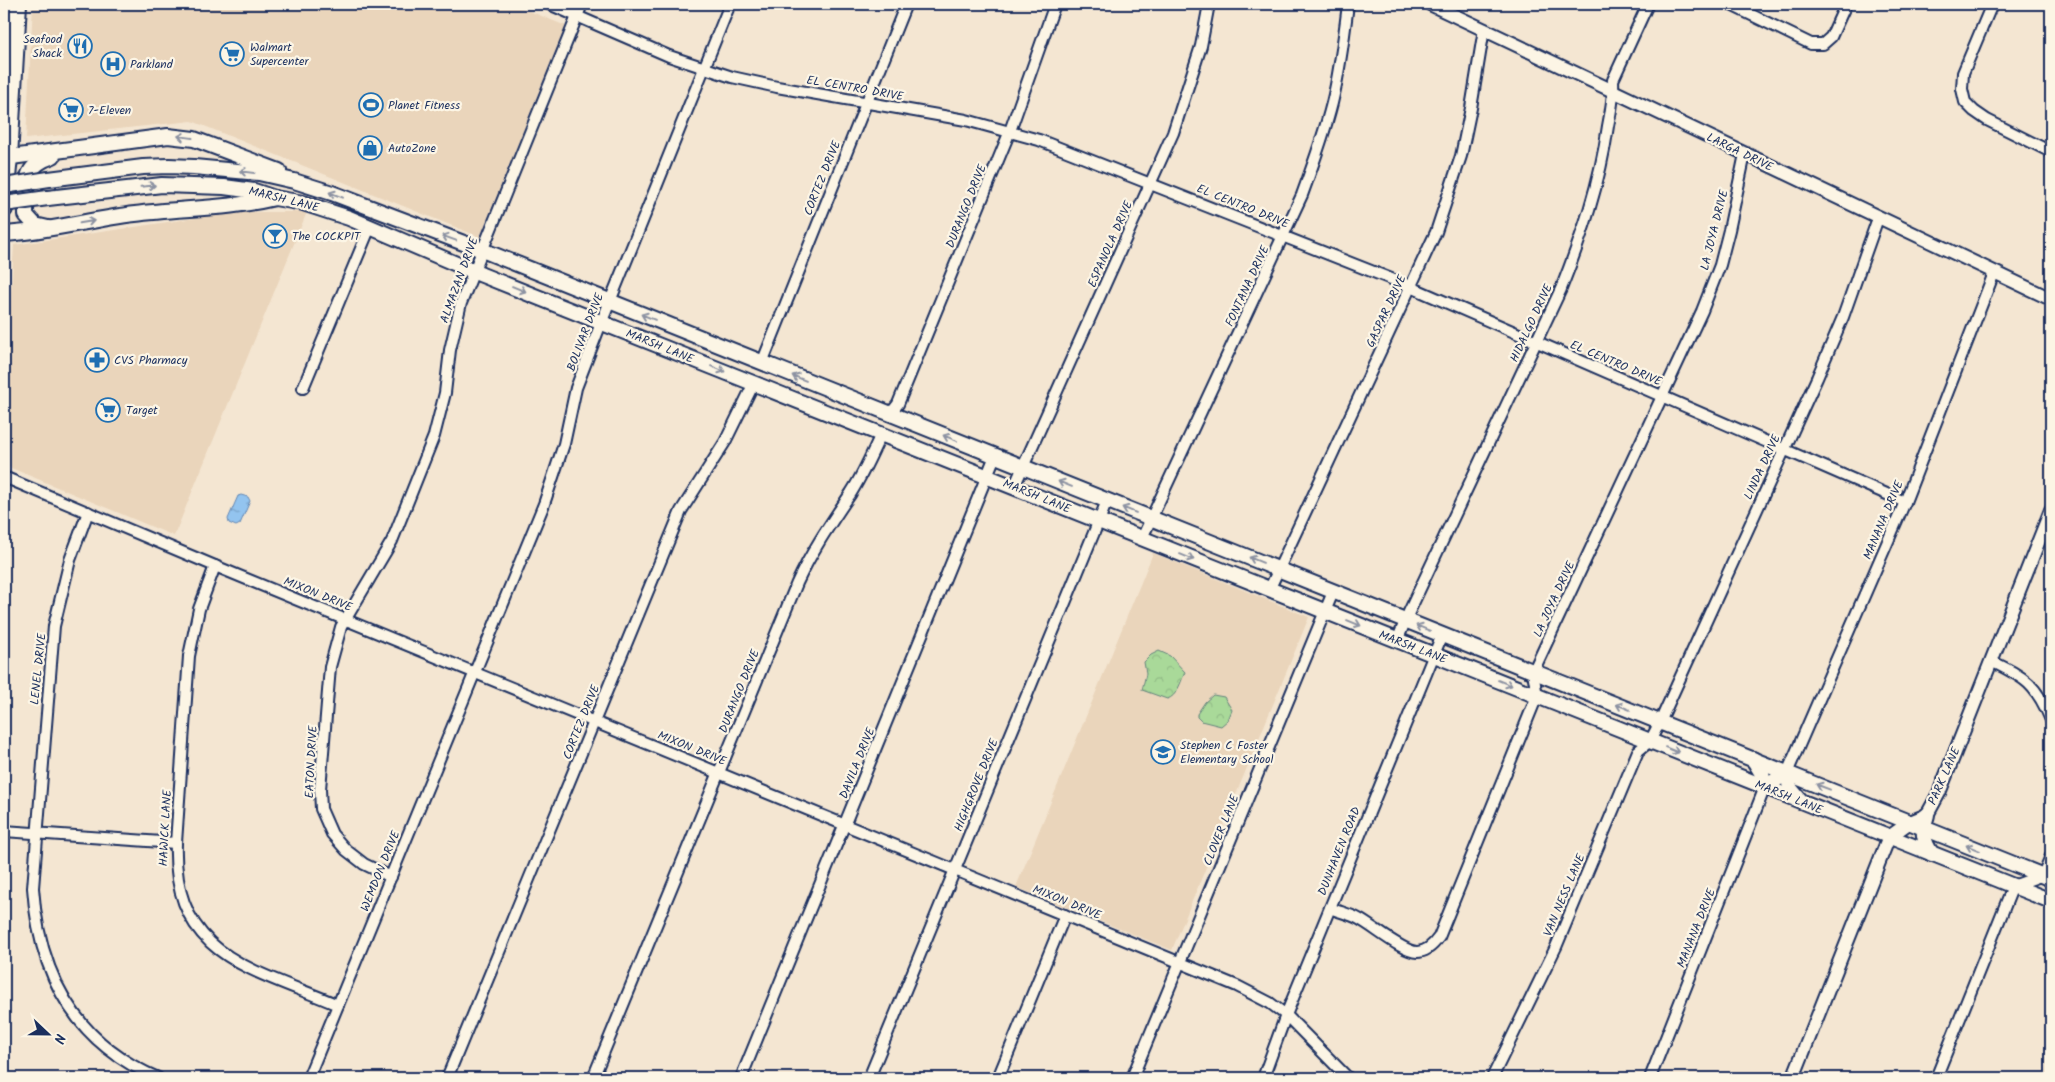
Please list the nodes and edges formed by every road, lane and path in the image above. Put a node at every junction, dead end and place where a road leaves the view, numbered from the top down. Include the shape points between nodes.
1 (18, 4) edge
2 (549, 4) edge
3 (582, 4) edge
4 (730, 4) edge
5 (906, 4) edge
6 (1055, 4) edge
7 (1209, 4) edge
8 (1348, 4) edge
9 (1430, 4) edge
10 (1648, 4) edge
11 (1729, 4) edge
12 (1846, 4) edge
13 (1992, 4) edge
14 (577, 16) junction
15 (1484, 30) junction
16 (704, 69) junction
17 (1614, 90) junction
18 (866, 102) junction
19 (1010, 131) junction
20 (78, 148) junction
21 (2051, 152) edge
22 (1745, 154) junction
23 (6, 157) edge
24 (294, 181) junction
25 (1151, 183) junction
26 (4, 186) edge
27 (275, 198) junction
28 (4, 204) edge
29 (4, 209) edge
30 (376, 211) junction
31 (1878, 218) junction
32 (370, 226) junction
33 (51, 228) junction
34 (4, 234) edge
35 (1284, 236) junction
36 (482, 250) junction
37 (474, 271) junction
38 (1994, 273) junction
39 (1411, 287) junction
40 (2051, 300) edge
41 (610, 302) junction
42 (601, 322) junction
43 (1536, 342) junction
44 (762, 363) junction
45 (754, 383) junction
46 (303, 388) dead end
47 (1663, 396) junction
48 (890, 414) junction
49 (881, 434) junction
50 (1784, 450) junction
51 (995, 456) junction
52 (1023, 467) junction
53 (987, 476) junction
54 (4, 477) edge
55 (1014, 487) junction
56 (1107, 501) junction
57 (1905, 502) junction
58 (2051, 510) edge
59 (88, 512) junction
60 (1151, 518) junction
61 (1098, 521) junction
62 (2047, 533) edge
63 (1142, 538) junction
64 (215, 566) junction
65 (1278, 569) junction
66 (1270, 590) junction
67 (1333, 592) junction
68 (1325, 612) junction
69 (344, 619) junction
70 (1405, 620) junction
71 (1442, 635) junction
72 (1397, 640) junction
73 (1434, 655) junction
74 (1991, 661) junction
75 (474, 672) junction
76 (1533, 672) junction
77 (1537, 696) junction
78 (2051, 720) edge
79 (594, 722) junction
80 (1660, 722) junction
81 (1650, 741) junction
82 (1753, 760) junction
83 (719, 773) junction
84 (1788, 773) junction
85 (1765, 787) junction
86 (1801, 802) junction
87 (1879, 810) junction
88 (1920, 821) junction
89 (845, 825) junction
90 (4, 831) edge
91 (36, 833) junction
92 (1890, 837) junction
93 (176, 843) junction
94 (1932, 854) junction
95 (2051, 856) edge
96 (2002, 859) junction
97 (955, 870) junction
98 (391, 877) junction
99 (2047, 877) edge
100 (2013, 886) junction
101 (2051, 900) edge
102 (1330, 908) junction
103 (1065, 915) junction
104 (1180, 962) junction
105 (338, 1005) junction
106 (1286, 1015) junction
107 (158, 1078) edge
108 (308, 1078) edge
109 (448, 1078) edge
110 (594, 1078) edge
111 (741, 1078) edge
112 (869, 1078) edge
113 (998, 1078) edge
114 (1132, 1078) edge
115 (1263, 1078) edge
116 (1348, 1078) edge
117 (1492, 1078) edge
118 (1650, 1078) edge
119 (1793, 1078) edge
120 (1936, 1078) edge

1 - 23 main road
2 - 14 street, EL CENTRO DRIVE
3 - 14 street, ALMAZAN DRIVE
4 - 16 street, BOLIVAR DRIVE
5 - 18 street, CORTEZ DRIVE
6 - 19 street, DURANGO DRIVE
7 - 25 street, ESPANOLA DRIVE via 1186,97
8 - 35 street, FONTANA DRIVE via 1328,118 1302,195
9 - 15 street, LARGA DRIVE
10 - 17 street, HIDALGO DRIVE via 1613,80
11 - 12 street via 1811,44 1823,44 1831,37
13 - 21 street via 1964,73 1962,89 1965,102 2006,130
14 - 16 street, EL CENTRO DRIVE
14 - 36 street, ALMAZAN DRIVE
15 - 17 street, LARGA DRIVE
15 - 39 street, GASPAR DRIVE via 1461,156 1436,232
16 - 18 street, EL CENTRO DRIVE via 759,83
16 - 41 street, BOLIVAR DRIVE
17 - 22 street, LARGA DRIVE
17 - 43 street, HIDALGO DRIVE via 1590,210
18 - 19 street, EL CENTRO DRIVE
18 - 44 street, CORTEZ DRIVE
19 - 25 street, EL CENTRO DRIVE
19 - 48 street, DURANGO DRIVE via 898,404
20 - 23 main road
24 -> 20 main road via 268,166 180,136
20 - 33 main road via 35,163 27,176 26,215 35,225
22 - 31 street, LARGA DRIVE
22 - 47 street, LA JOYA DRIVE via 1720,265
23 - 29 main road
24 -> 26 main road, MARSH LANE, bridge via 228,170 169,166
30 -> 24 main road, MARSH LANE
25 - 35 street, EL CENTRO DRIVE
25 - 52 street, ESPANOLA DRIVE
28 -> 27 main road, MARSH LANE, bridge via 170,185 254,190
27 - 32 main road, MARSH LANE via 303,203
33 -> 27 main road via 135,214 252,204
30 - 32 main road
36 -> 30 main road, MARSH LANE
31 - 38 street, LARGA DRIVE
31 - 50 street, LINDA DRIVE via 1843,317
32 - 37 main road, MARSH LANE
32 - 46 street
33 - 34 main road
35 - 39 street, EL CENTRO DRIVE
35 - 60 street, FONTANA DRIVE
36 - 37 street, ALMAZAN DRIVE
36 - 41 main road, MARSH LANE
37 -> 42 main road, MARSH LANE
37 - 69 street, ALMAZAN DRIVE via 455,325 445,393 434,436 392,541
38 - 40 street, LARGA DRIVE
38 - 57 street, MANANA DRIVE
39 - 43 street, EL CENTRO DRIVE
39 - 65 street, GASPAR DRIVE
41 - 42 street, BOLIVAR DRIVE
44 -> 41 main road, MARSH LANE
42 -> 45 main road, MARSH LANE
42 - 75 street, BOLIVAR DRIVE via 576,388 564,444 544,504
43 - 47 street, EL CENTRO DRIVE
43 - 70 street, HIDALGO DRIVE
44 - 45 main road
48 -> 44 main road, MARSH LANE
45 - 49 main road, MARSH LANE
45 - 79 street, CORTEZ DRIVE via 725,442 681,511
47 - 50 street, EL CENTRO DRIVE
47 - 76 street, LA JOYA DRIVE
48 - 49 main road
51 -> 48 main road, MARSH LANE
49 - 53 main road, MARSH LANE
49 - 83 street, DURANGO DRIVE via 851,492 807,560
50 - 57 street, EL CENTRO DRIVE
50 - 80 street, LINDA DRIVE
51 - 52 main road, MARSH LANE
51 - 53 street, DAVILA DRIVE
52 - 55 street, ESPANOLA DRIVE
56 -> 52 main road, MARSH LANE
53 - 55 main road, MARSH LANE
53 - 89 street, DAVILA DRIVE
54 - 59 street, MIXON DRIVE
55 - 61 main road, MARSH LANE
60 -> 56 main road, MARSH LANE
56 - 61 street, HIGHGROVE DRIVE
57 - 84 street, MANANA DRIVE
58 - 62 street, PARK LANE
59 - 64 street, MIXON DRIVE
59 - 91 street, LENEL DRIVE via 70,560 54,626
60 - 63 street, FONTANA DRIVE
65 -> 60 main road, MARSH LANE
61 - 63 main road, MARSH LANE
61 - 97 street, HIGHGROVE DRIVE
62 - 74 street, PARK LANE
63 -> 66 main road, MARSH LANE
64 - 69 street, MIXON DRIVE
64 - 93 street, HAWICK LANE via 199,609 190,656
65 - 66 street, GASPAR DRIVE
65 - 67 main road, MARSH LANE
66 - 68 main road, MARSH LANE
67 - 68 street, CLOVER LANE
67 - 70 main road, MARSH LANE
68 -> 72 main road, MARSH LANE
68 - 104 street, CLOVER LANE
69 - 75 street, MIXON DRIVE
69 - 98 street, EATON DRIVE via 330,667 321,809 332,834 346,850 364,864
71 -> 70 main road, MARSH LANE
70 - 72 street, HIDALGO DRIVE
71 - 73 street, DUNHAVEN ROAD
71 - 76 main road, MARSH LANE
72 - 73 main road, MARSH LANE
73 -> 77 main road, MARSH LANE
73 - 102 street, DUNHAVEN ROAD
74 - 78 street via 2021,676 2032,686
74 - 88 street, PARK LANE via 1939,793
75 - 79 street, MIXON DRIVE
75 - 98 street, WEMDON DRIVE
76 - 77 street
80 -> 76 main road, MARSH LANE
77 - 81 main road, MARSH LANE
77 - 102 street via 1434,944 1418,952 1404,949 1357,918
79 - 83 street, MIXON DRIVE
79 - 109 street, CORTEZ DRIVE
80 - 81 street, VAN NESS LANE
80 - 82 main road, MARSH LANE
81 -> 85 main road, MARSH LANE
81 - 117 street, VAN NESS LANE via 1638,751 1556,947
82 - 84 main road, MARSH LANE
82 - 85 main road via 1762,774
83 - 89 street, MIXON DRIVE
83 - 110 street, DURANGO DRIVE
84 - 85 main road
84 - 86 main road via 1790,788
87 -> 84 main road, MARSH LANE
85 - 86 main road, MARSH LANE
85 - 118 street, MANANA DRIVE
86 - 92 main road, MARSH LANE
87 - 88 main road, MARSH LANE
87 - 92 main road via 1885,818
88 - 92 street, PARK LANE
88 - 94 main road via 1924,843
96 -> 88 main road, MARSH LANE
89 - 97 street, MIXON DRIVE
89 - 111 street, DAVILA DRIVE
90 - 91 street
91 - 93 street
91 - 107 street, LENEL DRIVE via 35,919 50,972 85,1027 124,1060
92 - 94 main road, MARSH LANE
92 - 119 street
93 - 105 street, HAWICK LANE via 175,866 182,899 193,923 210,944 234,962
94 - 100 main road, MARSH LANE
95 - 99 street
96 - 99 main road, MARSH LANE
96 - 100 main road via 2010,872
97 - 103 street, MIXON DRIVE
97 - 112 street, HIGHGROVE DRIVE
98 - 105 street, WEMDON DRIVE
99 - 100 street
99 - 101 main road via 2045,886
100 - 101 main road, MARSH LANE
100 - 120 street
102 - 106 street, DUNHAVEN ROAD
103 - 104 street, MIXON DRIVE
103 - 113 street
104 - 106 street, MIXON DRIVE via 1237,986
104 - 114 street, CLOVER LANE
105 - 108 street, WEMDON DRIVE
106 - 115 street, DUNHAVEN ROAD
106 - 116 street, MIXON DRIVE

